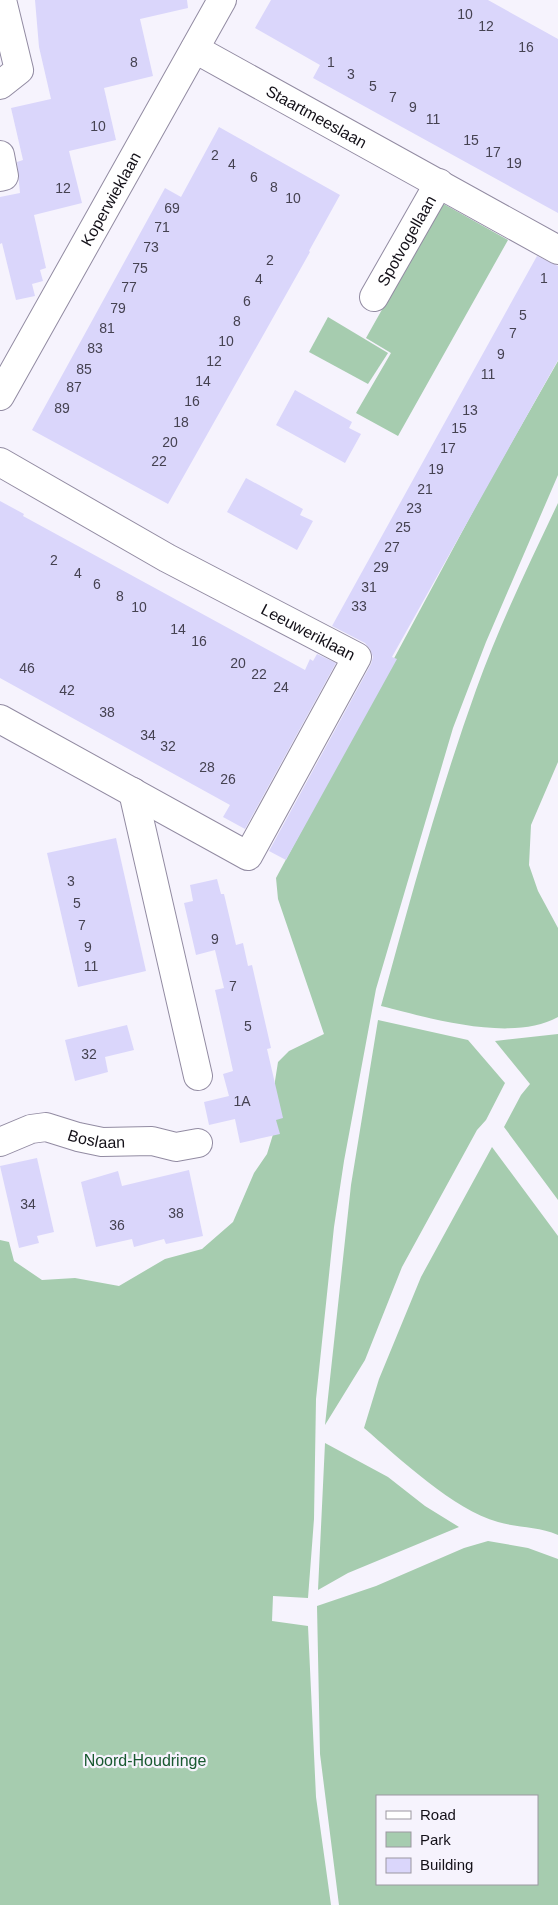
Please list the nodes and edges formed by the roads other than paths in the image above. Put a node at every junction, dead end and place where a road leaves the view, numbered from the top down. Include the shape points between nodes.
1 (2, 0) edge
2 (222, 0) edge
3 (195, 49) junction
4 (0, 85) edge
5 (439, 183) junction
6 (558, 250) edge
7 (374, 297) dead end
8 (0, 396) edge
9 (0, 462) edge
10 (0, 719) edge
11 (133, 792) junction
12 (198, 1076) dead end
13 (0, 1142) edge
14 (198, 1143) dead end

1 - 4 street via 19,70
2 - 3 street, Koperwieklaan
3 - 5 street, Staartmeeslaan
3 - 8 street, Koperwieklaan
5 - 6 street, Staartmeeslaan
5 - 7 street, Spotvogellaan
9 - 11 street, Leeuweriklaan via 167,558 356,657 248,856
10 - 11 street, Leeuweriklaan
11 - 12 street
13 - 14 street, Boslaan via 46,1126 102,1142 152,1141 176,1148

